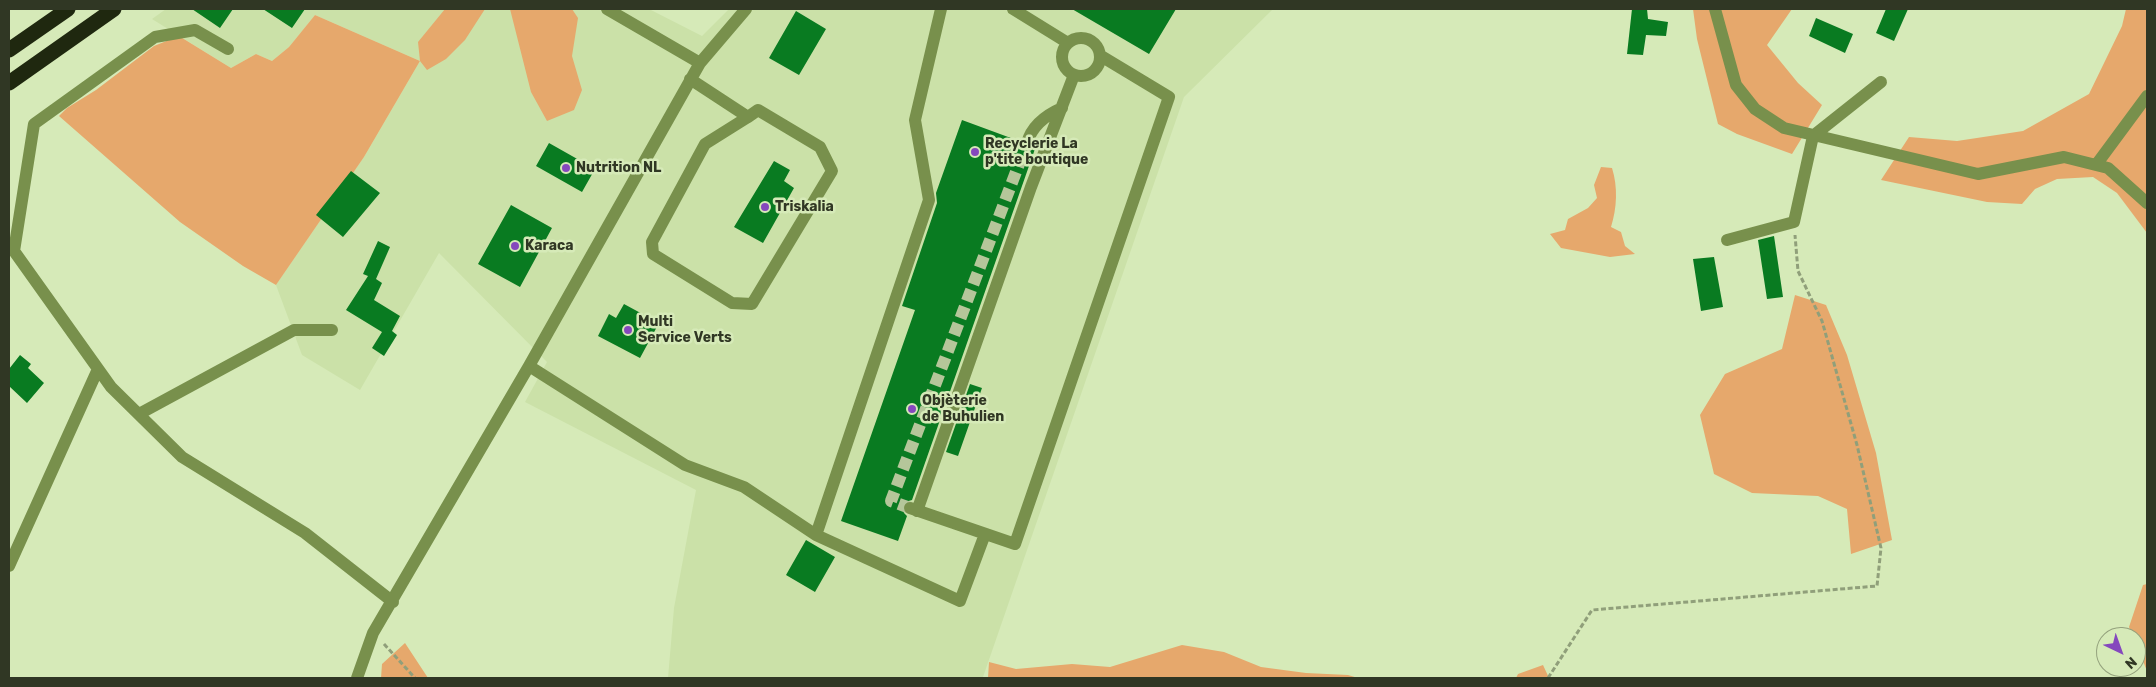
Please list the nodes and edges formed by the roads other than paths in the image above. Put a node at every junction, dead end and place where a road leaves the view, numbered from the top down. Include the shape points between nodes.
1 (68, 9) edge
2 (114, 9) edge
3 (607, 9) edge
4 (746, 9) edge
5 (941, 9) edge
6 (1013, 9) edge
7 (1715, 9) edge
8 (1068, 43) junction
9 (228, 49) dead end
10 (9, 50) edge
11 (1101, 56) junction
12 (700, 63) junction
13 (1074, 75) junction
14 (690, 79) junction
15 (1881, 82) dead end
16 (9, 83) edge
17 (2147, 96) edge
18 (1062, 108) junction
19 (748, 117) junction
20 (1813, 136) junction
21 (1027, 143) tunnel mouth
22 (2096, 165) junction
23 (2147, 203) edge
24 (1727, 240) dead end
25 (332, 330) dead end
26 (529, 366) junction
27 (98, 369) junction
28 (139, 414) junction
29 (985, 534) junction
30 (816, 535) junction
31 (9, 566) edge
32 (393, 602) junction
33 (357, 678) edge

1 - 10 highway
2 - 16 highway
3 - 12 street
4 - 12 street
5 - 30 street via 915,120 929,200
6 - 8 street
7 - 20 street via 1736,85 1755,109 1784,128
8 - 11 street via 1079,38 1091,40
8 - 13 street via 1062,58
9 - 27 street via 195,30 155,37 34,124 14,251
11 - 13 street via 1093,73
11 - 29 street via 1169,97 1015,544
12 - 14 street
13 - 18 street
14 - 19 street
14 - 26 street
15 - 20 street
17 - 22 street
18 - 21 street via 1045,116 1029,135
18 - 29 street via 914,510
19 - 19 street via 758,110 820,147 832,171 752,304 732,304 653,254 652,242 705,144
20 - 22 street via 1978,174 2064,157
20 - 24 street via 1794,222
22 - 23 street via 2108,168
25 - 28 street via 294,330
26 - 30 street via 685,465 744,487
26 - 32 street
27 - 28 street via 111,387
27 - 31 street
28 - 32 street via 182,457 305,534
29 - 30 street via 960,601
32 - 33 street via 373,632

